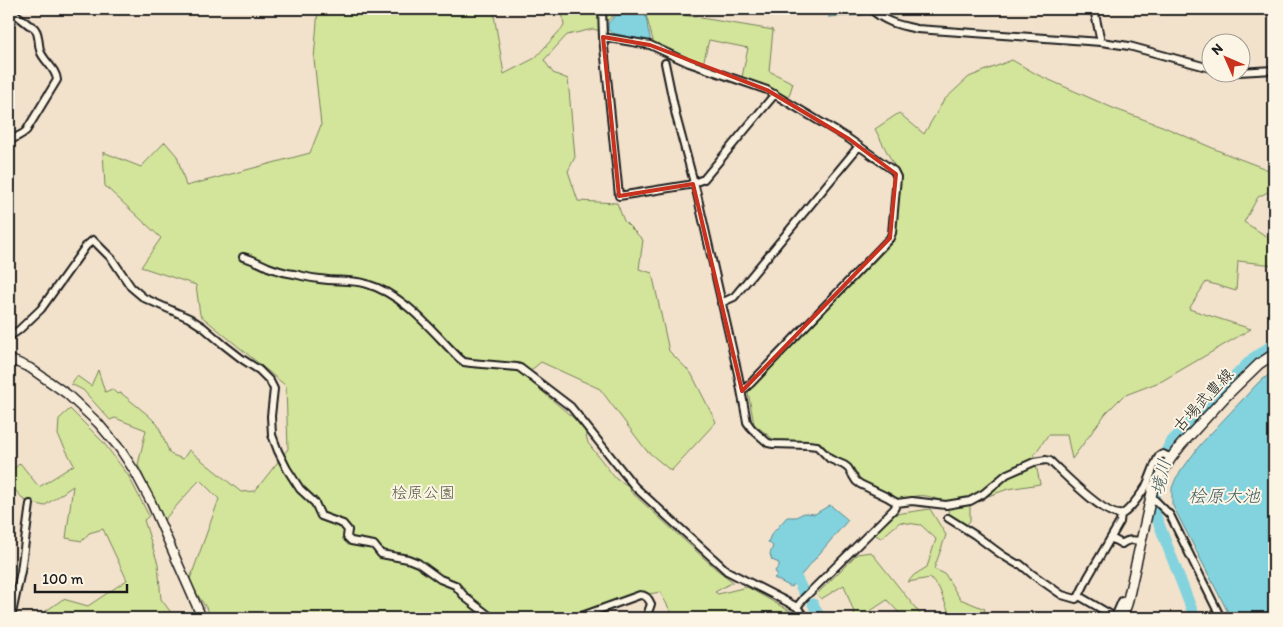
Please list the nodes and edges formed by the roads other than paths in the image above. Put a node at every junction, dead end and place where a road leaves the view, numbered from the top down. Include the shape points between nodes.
1 (9, 9) edge
2 (602, 9) edge
3 (871, 9) edge
4 (1094, 9) edge
5 (603, 37) junction
6 (1101, 42) junction
7 (665, 63) dead end
8 (1200, 65) edge
9 (1274, 70) edge
10 (1250, 71) edge
11 (775, 94) junction
12 (9, 142) edge
13 (859, 146) junction
14 (693, 183) junction
15 (243, 258) dead end
16 (721, 303) junction
17 (9, 337) edge
18 (1274, 354) edge
19 (9, 359) edge
20 (742, 391) junction
21 (1171, 458) junction
22 (1152, 497) junction
23 (897, 503) junction
24 (30, 504) dead end
25 (1121, 514) junction
26 (948, 518) dead end
27 (1111, 538) junction
28 (1141, 541) junction
29 (1079, 596) junction
30 (1128, 601) junction
31 (796, 606) junction
32 (10, 618) edge
33 (202, 618) edge
34 (492, 618) edge
35 (576, 618) edge
36 (646, 618) edge
37 (805, 618) edge
38 (1122, 618) edge
39 (1221, 618) edge

1 - 12 street via 36,29 41,52 57,80 26,131
2 - 5 street
3 - 6 street via 895,25 917,29
4 - 6 street
5 - 11 street via 650,45 689,63
5 - 14 street via 619,196
6 - 8 street via 1129,46
7 - 14 street
9 - 10 street
11 - 13 street
11 - 14 street via 704,179
13 - 16 street via 734,297
13 - 20 street via 896,174 890,238
14 - 16 street
15 - 31 street via 294,274 374,287 411,309 464,362 520,368 571,407 635,487 727,570
16 - 20 street
17 - 34 street via 41,309 93,240 144,298 203,326 270,381 274,389 272,435 278,451 300,489 315,503 321,516 343,524 351,541 374,545 384,556 414,561 455,585
18 - 21 main road, 古場武豊線 via 1224,397
19 - 33 street via 30,368 67,394 120,449 151,502
20 - 23 street via 747,422 768,443 817,446 830,459 848,468 856,482
21 - 22 main road, 古場武豊線
21 - 25 street via 1159,456 1145,488
22 - 28 main road, 古場武豊線
22 - 39 street via 1170,515
23 - 25 street via 912,501 946,505 970,501 1007,474 1046,460 1084,493 1112,512
23 - 31 street
24 - 32 street via 21,571
25 - 27 street
26 - 29 street via 1062,595 1076,599
27 - 28 street via 1122,544 1130,540
27 - 29 street
28 - 30 main road, 古場武豊線
29 - 30 street via 1115,617 1122,601
30 - 38 main road, 古場武豊線
31 - 37 street
35 - 36 street via 640,595 648,598 650,604

